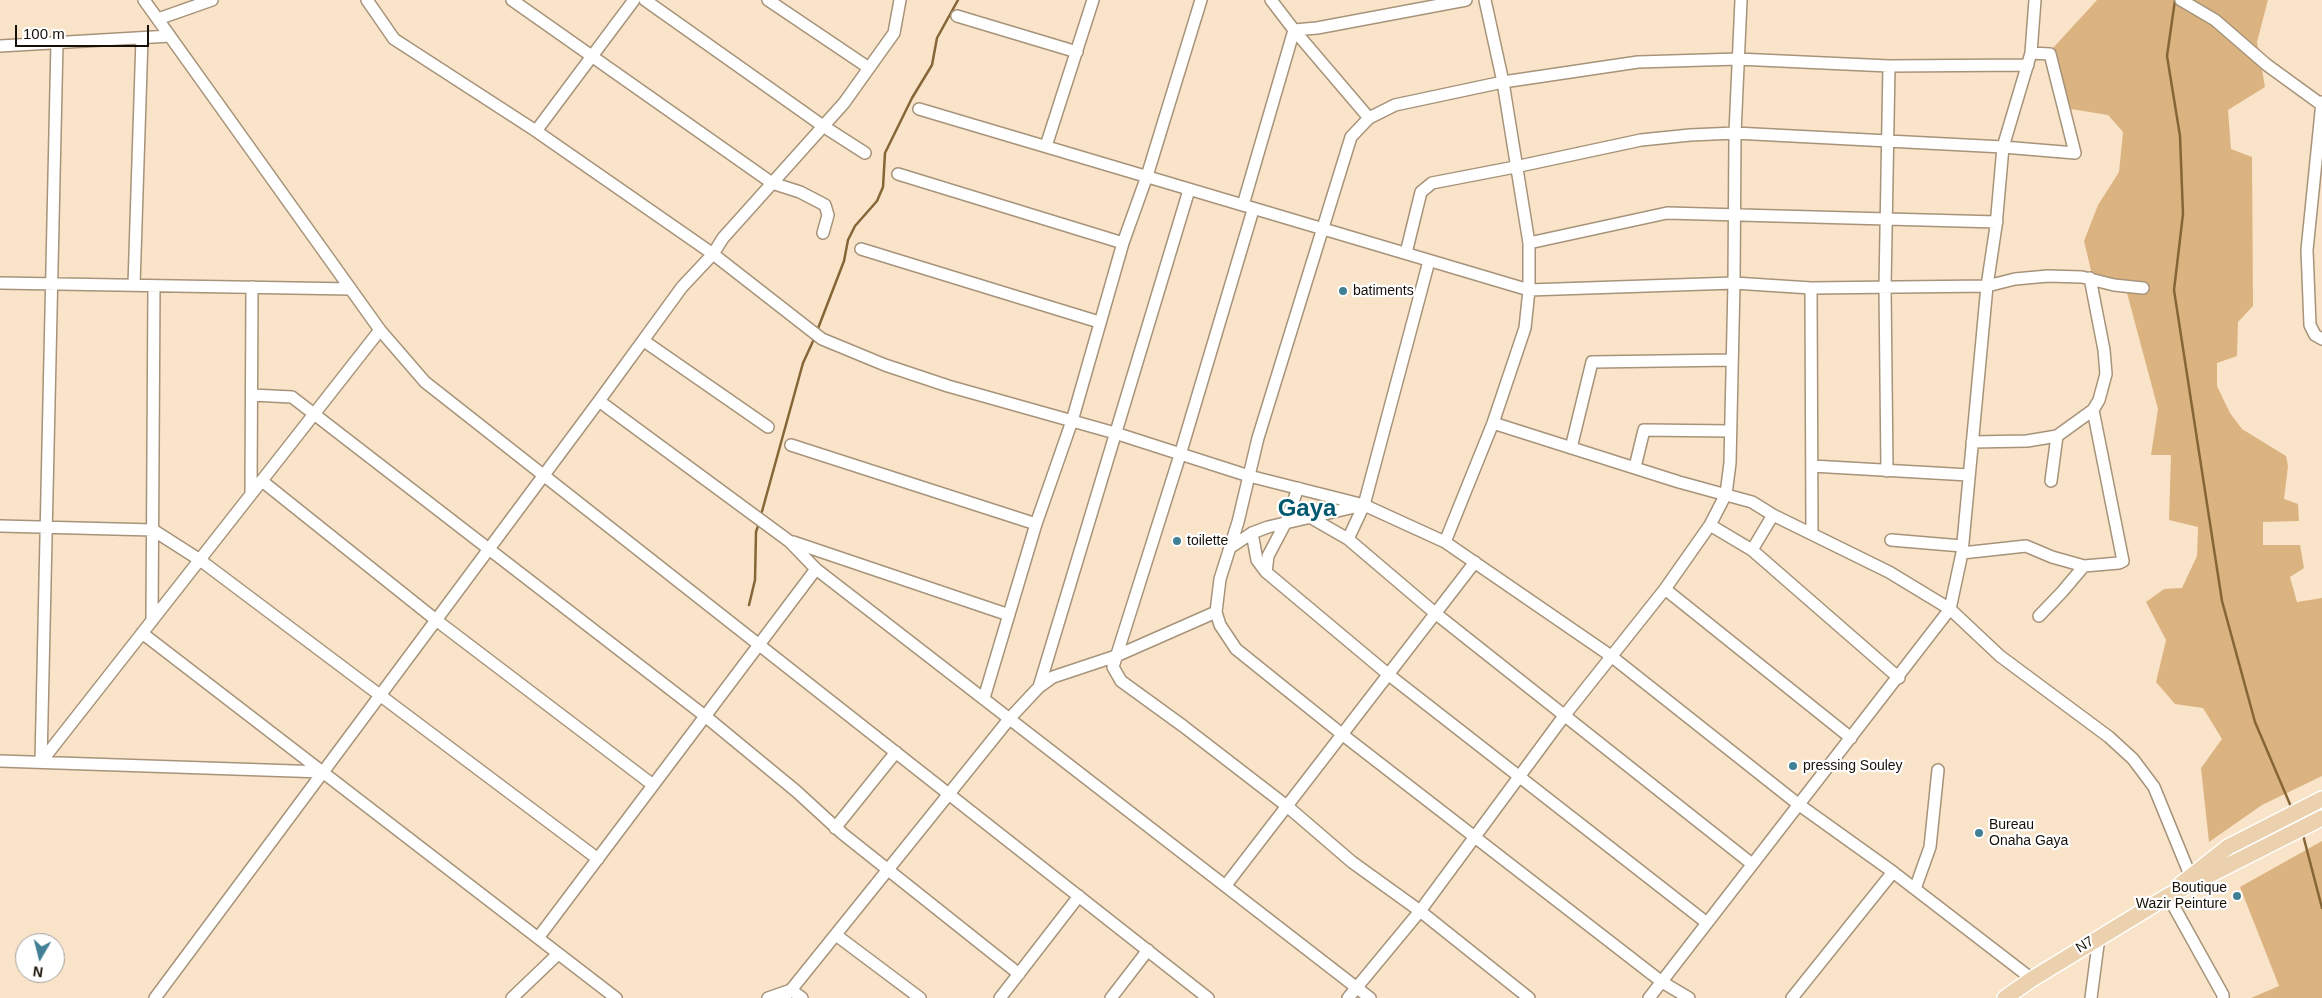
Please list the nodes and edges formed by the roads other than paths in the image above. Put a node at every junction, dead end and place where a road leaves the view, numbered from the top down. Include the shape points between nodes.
1 (144, 0) edge
2 (212, 0) edge
3 (367, 0) edge
4 (512, 0) edge
5 (634, 0) edge
6 (645, 0) edge
7 (768, 0) edge
8 (900, 0) edge
9 (1094, 0) edge
10 (1201, 0) edge
11 (1271, 0) edge
12 (1466, 0) edge
13 (1485, 0) edge
14 (1741, 0) edge
15 (2035, 0) edge
16 (2181, 0) edge
17 (957, 16) dead end
18 (158, 19) junction
19 (1294, 30) junction
20 (170, 36) junction
21 (142, 38) junction
22 (57, 42) junction
23 (0, 46) edge
24 (1076, 52) junction
25 (2031, 53) junction
26 (592, 56) junction
27 (1738, 59) junction
28 (2028, 65) junction
29 (1889, 66) junction
30 (869, 68) junction
31 (1503, 82) junction
32 (2322, 104) edge
33 (919, 109) dead end
34 (1369, 118) junction
35 (823, 126) junction
36 (536, 131) junction
37 (1735, 133) junction
38 (1887, 140) junction
39 (1046, 146) junction
40 (2004, 147) junction
41 (864, 152) dead end
42 (1515, 167) junction
43 (898, 174) dead end
44 (1148, 176) junction
45 (772, 183) junction
46 (1189, 190) junction
47 (1248, 207) junction
48 (1734, 214) junction
49 (1888, 219) junction
50 (1997, 222) junction
51 (1323, 228) junction
52 (823, 233) dead end
53 (1529, 243) junction
54 (1123, 244) junction
55 (861, 249) dead end
56 (713, 254) junction
57 (1406, 254) junction
58 (1429, 260) junction
59 (2090, 278) junction
60 (0, 283) edge
61 (1734, 283) junction
62 (52, 284) junction
63 (134, 285) junction
64 (154, 286) junction
65 (1987, 286) junction
66 (252, 287) junction
67 (1885, 287) junction
68 (1811, 288) junction
69 (2143, 288) dead end
70 (351, 289) junction
71 (1529, 290) junction
72 (1099, 322) junction
73 (380, 330) junction
74 (2322, 339) edge
75 (644, 340) junction
76 (1732, 360) junction
77 (252, 395) junction
78 (599, 401) junction
79 (2093, 410) junction
80 (314, 414) junction
81 (1072, 422) junction
82 (1493, 423) junction
83 (768, 427) dead end
84 (1730, 431) junction
85 (1115, 433) junction
86 (2057, 436) junction
87 (1972, 442) junction
88 (791, 445) dead end
89 (1571, 448) junction
90 (1180, 455) junction
91 (1812, 466) junction
92 (1634, 467) junction
93 (1887, 471) junction
94 (544, 475) junction
95 (1969, 475) junction
96 (1249, 476) junction
97 (262, 481) junction
98 (2051, 481) dead end
99 (1298, 488) junction
100 (251, 494) junction
101 (1726, 494) junction
102 (1364, 505) junction
103 (1773, 515) junction
104 (1308, 516) junction
105 (1286, 522) junction
106 (1036, 524) junction
107 (1710, 525) junction
108 (0, 526) edge
109 (46, 526) junction
110 (153, 530) junction
111 (1252, 533) junction
112 (1812, 534) junction
113 (1348, 539) junction
114 (1891, 540) dead end
115 (788, 541) junction
116 (1445, 542) junction
117 (1231, 547) junction
118 (489, 549) junction
119 (1962, 549) junction
120 (1752, 550) junction
121 (200, 560) junction
122 (1475, 562) junction
123 (2084, 566) junction
124 (816, 569) junction
125 (1266, 572) junction
126 (1665, 589) junction
127 (1950, 609) junction
128 (1216, 612) junction
129 (1435, 613) junction
130 (1009, 615) junction
131 (2039, 616) dead end
132 (436, 620) junction
133 (152, 621) junction
134 (142, 633) junction
135 (760, 644) junction
136 (1116, 656) junction
137 (1611, 656) junction
138 (1388, 675) junction
139 (1899, 678) junction
140 (1039, 687) junction
141 (380, 695) junction
142 (984, 698) junction
143 (705, 716) junction
144 (1564, 716) junction
145 (1010, 718) junction
146 (1343, 735) junction
147 (1851, 738) junction
148 (896, 752) junction
149 (0, 761) edge
150 (41, 762) junction
151 (1938, 770) dead end
152 (323, 772) junction
153 (1518, 778) junction
154 (653, 785) junction
155 (949, 794) junction
156 (2322, 799) edge
157 (1798, 804) junction
158 (1288, 807) junction
159 (2318, 820) edge
160 (835, 828) junction
161 (1475, 836) junction
162 (598, 859) junction
163 (1752, 864) junction
164 (888, 870) junction
165 (1894, 872) junction
166 (2190, 876) junction
167 (1226, 885) junction
168 (1915, 889) junction
169 (1079, 896) junction
170 (2168, 896) junction
171 (1420, 911) junction
172 (1707, 923) junction
173 (836, 935) junction
174 (2099, 937) junction
175 (538, 938) junction
176 (1148, 950) junction
177 (558, 954) junction
178 (1019, 974) junction
179 (2032, 979) junction
180 (1662, 982) junction
181 (1358, 988) junction
182 (788, 994) edge
183 (612, 995) edge
184 (155, 998) edge
185 (512, 998) edge
186 (768, 998) edge
187 (802, 998) edge
188 (920, 998) edge
189 (1000, 998) edge
190 (1111, 998) edge
191 (1208, 998) edge
192 (1348, 998) edge
193 (1370, 998) edge
194 (1529, 998) edge
195 (1649, 998) edge
196 (1689, 998) edge
197 (1792, 998) edge
198 (2005, 998) edge
199 (2091, 998) edge
200 (2223, 998) edge

1 - 18 street
2 - 18 street
3 - 36 street via 394,39
4 - 26 street
5 - 26 street
6 - 35 street
7 - 30 street
8 - 30 street via 894,33
9 - 24 street
10 - 44 street
11 - 19 street
12 - 19 street
13 - 31 street
14 - 27 street
15 - 25 street
16 - 32 street via 2215,20 2267,65
17 - 24 street
18 - 20 street
19 - 34 street
19 - 47 street
20 - 21 street
20 - 70 street
21 - 22 street
21 - 63 street
22 - 23 street
22 - 62 street
24 - 39 street
25 - 28 street
25 - 40 street via 2050,54 2074,153
26 - 36 street
26 - 45 street
27 - 29 street
27 - 31 street via 1638,62
27 - 37 street
28 - 29 street
28 - 40 street
29 - 38 street
30 - 35 street
31 - 34 street via 1395,105
31 - 42 street
32 - 74 street via 2306,250 2310,325 2315,335
33 - 39 street
34 - 51 street via 1351,137
35 - 41 street
35 - 45 street
36 - 56 street
37 - 38 street
37 - 42 street via 1641,140
37 - 48 street
38 - 40 street
38 - 49 street
39 - 44 street
40 - 50 street
42 - 53 street
42 - 57 street via 1432,183 1421,192
43 - 54 street
44 - 46 street
44 - 54 street
45 - 52 street via 825,205 828,214
45 - 56 street via 723,238
46 - 47 street
46 - 85 street
47 - 51 street
47 - 90 street
48 - 49 street
48 - 53 street via 1667,213
48 - 61 street
49 - 50 street
49 - 67 street
50 - 65 street
51 - 57 street
51 - 96 street
53 - 71 street
54 - 72 street
55 - 72 street
56 - 75 street via 682,287
56 - 81 street via 822,339 939,383
57 - 58 street
58 - 71 street
58 - 102 street
59 - 65 street via 2048,276
59 - 69 street
59 - 79 street via 2106,374
60 - 62 street
61 - 68 street
61 - 71 street
61 - 76 street
62 - 63 street
62 - 109 street
63 - 64 street
64 - 66 street
64 - 110 street
65 - 67 street
65 - 87 street
66 - 70 street
66 - 77 street
67 - 68 street
67 - 93 street
68 - 91 street
70 - 73 street
71 - 82 street via 1525,328
72 - 81 street
73 - 80 street
73 - 94 street via 425,382
75 - 78 street
75 - 83 street
76 - 84 street
76 - 89 street via 1592,362
77 - 80 street via 292,397
77 - 100 street
78 - 94 street
78 - 115 street
79 - 86 street
79 - 123 street via 2123,561
80 - 97 street
80 - 118 street
81 - 85 street
81 - 106 street
82 - 89 street
82 - 116 street
84 - 92 street via 1644,430
84 - 101 street
85 - 90 street
85 - 140 street
86 - 87 street via 2027,441
86 - 98 street
87 - 95 street
88 - 106 street
89 - 92 street
90 - 96 street
90 - 136 street
91 - 93 street
91 - 112 street
92 - 101 street
93 - 95 street
94 - 118 street
94 - 135 street
95 - 119 street
96 - 99 street
96 - 117 street
97 - 100 street
97 - 132 street
99 - 102 street
99 - 105 street
100 - 121 street
101 - 103 street via 1752,502
101 - 107 street
102 - 104 street
102 - 113 street
102 - 116 street
103 - 112 street
103 - 120 street
104 - 105 street
104 - 113 street
105 - 111 street
105 - 125 street via 1268,556
106 - 130 street
107 - 120 street
107 - 126 street
108 - 109 street
109 - 110 street
109 - 150 street
110 - 121 street
110 - 133 street
111 - 117 street
111 - 125 street via 1257,560
112 - 127 street via 1889,572
113 - 129 street
114 - 119 street
115 - 124 street
115 - 130 street
116 - 122 street
117 - 128 street via 1220,579
118 - 132 street
118 - 143 street
119 - 123 street via 2026,546
119 - 127 street
120 - 139 street
121 - 133 street
121 - 141 street
122 - 129 street
122 - 137 street
123 - 131 street
124 - 135 street
124 - 142 street
125 - 138 street
126 - 137 street
126 - 147 street
127 - 139 street
127 - 166 street via 2000,656 2133,759 2154,787
128 - 136 street
128 - 146 street via 1220,625 1236,649
129 - 138 street
129 - 144 street
130 - 142 street
132 - 141 street
132 - 154 street
133 - 134 street
134 - 150 street
134 - 152 street
135 - 143 street
135 - 148 street
136 - 140 street via 1053,678
136 - 158 street via 1113,667 1121,681
137 - 144 street
137 - 157 street
138 - 146 street
138 - 153 street
139 - 147 street
140 - 145 street
141 - 152 street
141 - 162 street
142 - 145 street
143 - 154 street
143 - 160 street via 796,791
144 - 153 street
144 - 163 street
145 - 155 street
145 - 167 street
146 - 158 street
146 - 161 street
147 - 157 street
148 - 155 street
148 - 160 street
149 - 150 street
150 - 152 street
151 - 168 street via 1930,847
152 - 175 street
152 - 184 street
153 - 161 street
153 - 172 street
154 - 162 street
155 - 164 street
155 - 169 street
156 - 166 main road via 2228,847
157 - 163 street
157 - 165 street
158 - 167 street
158 - 171 street via 1352,862
159 - 170 main road
160 - 164 street
161 - 171 street
161 - 180 street
162 - 175 street
163 - 172 street
164 - 173 street
164 - 178 street
165 - 168 street
165 - 197 street
166 - 170 main road
167 - 181 street
168 - 179 street
169 - 176 street
169 - 178 street
170 - 174 main road, N7
170 - 200 street
171 - 181 street
171 - 194 street
172 - 180 street
173 - 182 street
173 - 188 street
174 - 179 main road, N7
174 - 199 street
175 - 177 street
176 - 190 street
176 - 191 street
177 - 183 street
177 - 185 street
178 - 189 street
179 - 198 main road, N7
180 - 195 street
180 - 196 street
181 - 192 street
181 - 193 street
182 - 186 street
182 - 187 street

